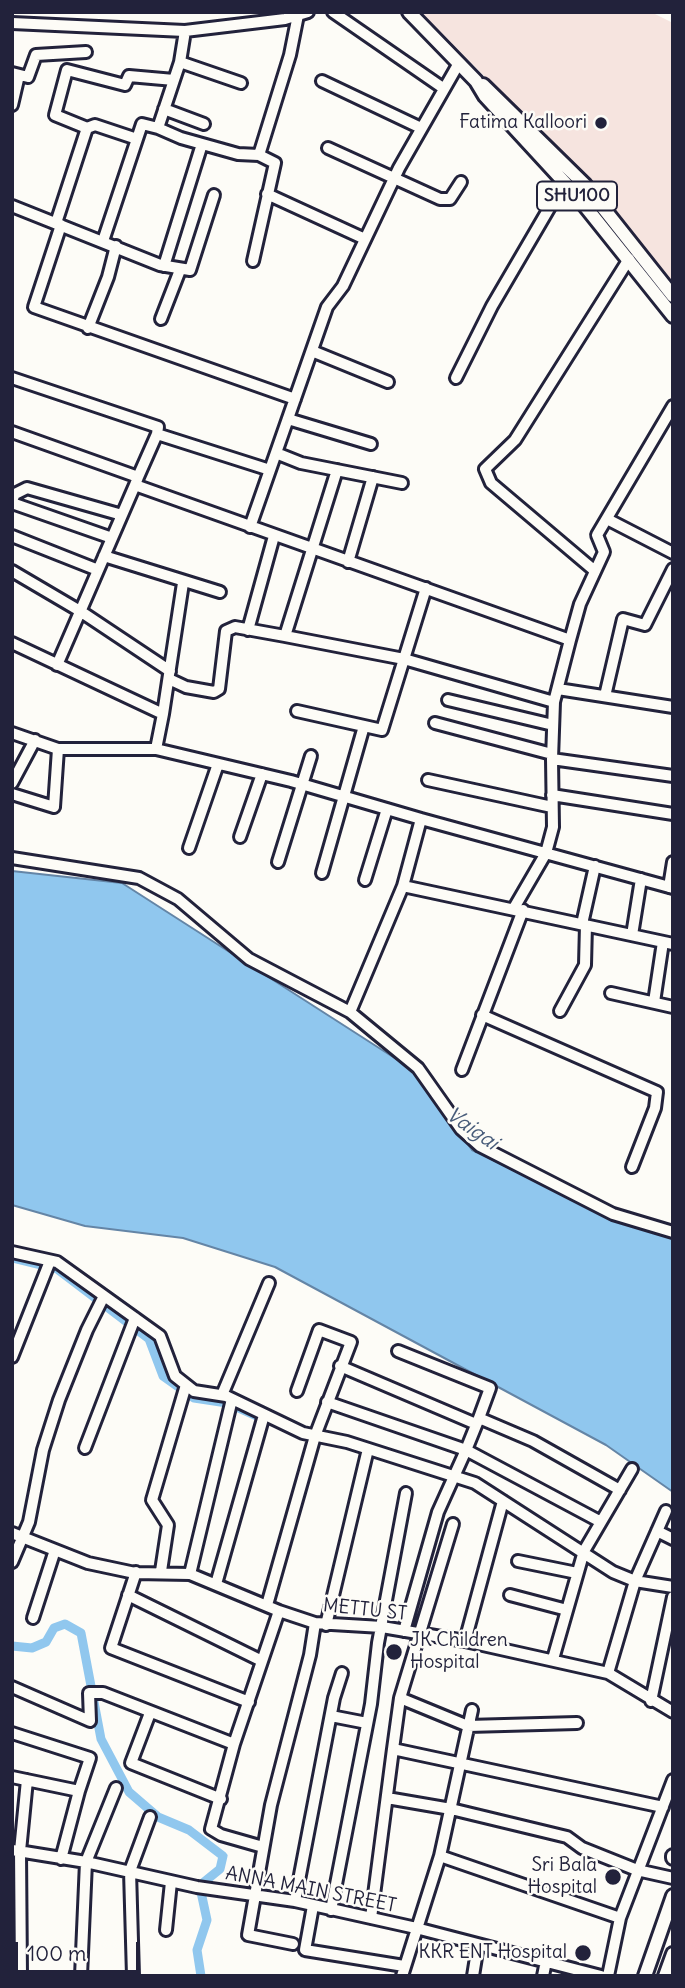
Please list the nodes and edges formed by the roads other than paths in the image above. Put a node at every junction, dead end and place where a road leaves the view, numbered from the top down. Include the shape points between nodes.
1 (333, 12) edge
2 (409, 12) edge
3 (303, 13) edge
4 (12, 23) edge
5 (185, 31) junction
6 (86, 52) dead end
7 (180, 62) junction
8 (458, 63) junction
9 (16, 74) edge
10 (174, 80) junction
11 (321, 81) dead end
12 (476, 81) junction
13 (242, 83) dead end
14 (443, 88) junction
15 (12, 105) edge
16 (164, 109) junction
17 (204, 124) dead end
18 (87, 128) junction
19 (158, 128) junction
20 (421, 128) junction
21 (137, 139) junction
22 (202, 144) junction
23 (328, 148) dead end
24 (259, 155) junction
25 (394, 179) junction
26 (461, 182) dead end
27 (568, 186) junction
28 (267, 194) junction
29 (214, 195) dead end
30 (12, 206) edge
31 (59, 224) junction
32 (365, 239) junction
33 (103, 241) junction
34 (116, 246) junction
35 (629, 259) junction
36 (253, 261) dead end
37 (164, 266) junction
38 (180, 270) junction
39 (673, 296) edge
40 (673, 316) edge
41 (161, 319) dead end
42 (88, 328) junction
43 (312, 351) junction
44 (456, 378) dead end
45 (12, 379) edge
46 (388, 382) dead end
47 (295, 399) junction
48 (673, 406) edge
49 (288, 419) junction
50 (12, 432) edge
51 (157, 434) junction
52 (371, 444) dead end
53 (276, 453) junction
54 (270, 470) junction
55 (337, 470) junction
56 (373, 477) junction
57 (136, 481) junction
58 (402, 483) dead end
59 (12, 502) edge
60 (122, 514) junction
61 (607, 519) junction
62 (250, 527) junction
63 (12, 536) edge
64 (274, 536) junction
65 (112, 538) junction
66 (310, 549) junction
67 (673, 553) edge
68 (104, 556) junction
69 (348, 562) junction
70 (673, 569) edge
71 (98, 570) junction
72 (12, 571) edge
73 (595, 571) junction
74 (183, 583) junction
75 (426, 588) junction
76 (220, 593) dead end
77 (80, 611) junction
78 (248, 630) junction
79 (285, 636) junction
80 (570, 640) junction
81 (12, 643) edge
82 (404, 659) junction
83 (57, 666) junction
84 (170, 675) junction
85 (558, 689) junction
86 (604, 696) junction
87 (447, 699) dead end
88 (554, 702) junction
89 (673, 707) edge
90 (298, 712) dead end
91 (163, 714) junction
92 (435, 723) dead end
93 (553, 725) junction
94 (364, 726) junction
95 (12, 733) edge
96 (35, 740) junction
97 (58, 749) junction
98 (156, 749) junction
99 (311, 756) dead end
100 (552, 756) junction
101 (218, 764) junction
102 (262, 774) junction
103 (673, 776) edge
104 (428, 780) dead end
105 (12, 783) edge
106 (302, 785) junction
107 (12, 794) edge
108 (344, 797) junction
109 (552, 801) junction
110 (387, 809) junction
111 (673, 814) edge
112 (421, 819) junction
113 (240, 837) dead end
114 (188, 848) dead end
115 (546, 853) junction
116 (12, 858) edge
117 (278, 862) dead end
118 (673, 862) edge
119 (595, 866) junction
120 (322, 873) dead end
121 (641, 879) junction
122 (365, 880) dead end
123 (403, 886) junction
124 (671, 887) edge
125 (519, 909) junction
126 (584, 924) junction
127 (632, 935) junction
128 (668, 943) edge
129 (611, 993) dead end
130 (654, 1002) junction
131 (673, 1007) edge
132 (560, 1011) dead end
133 (351, 1012) junction
134 (482, 1015) junction
135 (462, 1070) dead end
136 (632, 1167) dead end
137 (673, 1232) edge
138 (12, 1252) edge
139 (49, 1265) junction
140 (269, 1283) dead end
141 (102, 1300) junction
142 (133, 1324) junction
143 (398, 1351) dead end
144 (12, 1357) edge
145 (340, 1366) junction
146 (185, 1389) junction
147 (297, 1391) dead end
148 (229, 1401) junction
149 (327, 1402) junction
150 (263, 1418) junction
151 (477, 1421) junction
152 (314, 1439) junction
153 (85, 1448) dead end
154 (466, 1450) junction
155 (368, 1452) junction
156 (632, 1469) dead end
157 (452, 1478) junction
158 (620, 1490) junction
159 (406, 1493) dead end
160 (502, 1503) junction
161 (666, 1511) dead end
162 (601, 1522) junction
163 (453, 1524) dead end
164 (657, 1531) junction
165 (17, 1534) edge
166 (673, 1539) edge
167 (55, 1550) junction
168 (583, 1554) junction
169 (518, 1560) dead end
170 (12, 1562) edge
171 (160, 1571) junction
172 (136, 1572) junction
173 (578, 1573) junction
174 (190, 1574) junction
175 (634, 1583) junction
176 (216, 1584) junction
177 (673, 1587) edge
178 (128, 1595) junction
179 (510, 1595) dead end
180 (673, 1597) edge
181 (267, 1605) junction
182 (567, 1610) junction
183 (279, 1611) junction
184 (33, 1618) dead end
185 (321, 1624) junction
186 (382, 1627) junction
187 (404, 1631) junction
188 (419, 1634) junction
189 (465, 1642) junction
190 (553, 1659) junction
191 (262, 1661) junction
192 (342, 1673) dead end
193 (608, 1673) junction
194 (12, 1687) edge
195 (400, 1698) junction
196 (651, 1701) junction
197 (249, 1702) junction
198 (472, 1710) dead end
199 (673, 1712) edge
200 (150, 1713) junction
201 (331, 1716) junction
202 (367, 1723) junction
203 (578, 1723) dead end
204 (468, 1726) junction
205 (12, 1733) edge
206 (234, 1744) junction
207 (393, 1749) junction
208 (460, 1762) junction
209 (12, 1777) edge
210 (27, 1780) junction
211 (673, 1780) edge
212 (116, 1788) dead end
213 (79, 1791) junction
214 (387, 1798) junction
215 (221, 1799) junction
216 (663, 1807) junction
217 (451, 1809) junction
218 (150, 1817) dead end
219 (263, 1847) junction
220 (16, 1851) edge
221 (440, 1856) junction
222 (61, 1859) junction
223 (86, 1862) junction
224 (637, 1870) junction
225 (130, 1871) junction
226 (673, 1878) edge
227 (172, 1882) junction
228 (257, 1896) junction
229 (673, 1896) edge
230 (295, 1901) junction
231 (313, 1906) junction
232 (331, 1910) junction
233 (371, 1917) junction
234 (620, 1918) junction
235 (416, 1927) junction
236 (166, 1930) dead end
237 (293, 1944) dead end
238 (478, 1945) junction
239 (673, 1954) edge
240 (546, 1961) junction
241 (403, 1973) edge
242 (21, 1976) edge
243 (81, 1976) edge
244 (133, 1976) edge
245 (473, 1976) edge
246 (543, 1976) edge
247 (601, 1976) edge
248 (608, 1976) edge
249 (645, 1976) edge
250 (665, 1976) edge

1 - 14 street
2 - 8 main road, SHU100
3 - 5 street
3 - 24 street
4 - 5 street
5 - 7 street
6 - 9 street via 36,55 28,77
7 - 10 street
7 - 13 street
8 - 12 main road, SHU100
8 - 14 street
9 - 15 street
10 - 16 street
10 - 18 street via 129,76 125,85 67,70 55,115
11 - 20 street
12 - 27 main road, SHU100
12 - 39 main road, SHU100 via 490,89 585,185
14 - 20 street
16 - 17 street
16 - 19 street
18 - 21 street via 95,125
18 - 31 street
19 - 21 street via 142,124
19 - 22 street
20 - 25 street
21 - 33 street
22 - 24 street
22 - 37 street
23 - 25 street
24 - 28 street via 275,163
25 - 26 street via 445,200
25 - 32 street
27 - 35 main road, SHU100
27 - 44 street via 551,205 492,306
28 - 32 street
28 - 36 street
29 - 38 street via 190,270
30 - 31 street
31 - 33 street
31 - 42 street via 34,307
32 - 43 street via 343,286 327,307
33 - 34 street
34 - 37 street
34 - 42 street
35 - 40 main road, SHU100
35 - 73 street via 516,440 485,469 491,482
37 - 38 street
38 - 41 street
42 - 47 street
43 - 46 street
43 - 47 street
45 - 51 street via 158,427
47 - 49 street
48 - 61 street
49 - 52 street
49 - 53 street
50 - 57 street
51 - 54 street
51 - 57 street
53 - 54 street
53 - 55 street
54 - 62 street
55 - 56 street
55 - 66 street
56 - 58 street
56 - 69 street
57 - 60 street
57 - 62 street
59 - 60 street via 15,494 27,488
59 - 65 street
60 - 65 street
61 - 67 street
61 - 73 street via 597,535 604,552
62 - 64 street
63 - 71 street
64 - 66 street
64 - 78 street
65 - 68 street
66 - 69 street
66 - 79 street
68 - 71 street
68 - 74 street
69 - 75 street
70 - 86 street via 645,625 623,619
71 - 77 street
72 - 77 street
73 - 80 street
74 - 76 street
74 - 84 street
75 - 80 street
75 - 82 street
77 - 83 street
77 - 84 street
78 - 79 street
78 - 84 street via 235,627 226,631 219,689 202,692
79 - 82 street
80 - 85 street
81 - 83 street
82 - 88 street
82 - 94 street via 382,730
83 - 91 street
84 - 91 street
85 - 86 street
85 - 88 street
86 - 89 street
87 - 93 street
88 - 93 street
90 - 94 street
91 - 98 street
92 - 100 street
93 - 100 street
94 - 108 street
95 - 96 street
96 - 97 street
96 - 105 street
97 - 98 street
97 - 107 street via 54,807
98 - 101 street
99 - 106 street
100 - 103 street
100 - 109 street
101 - 102 street
101 - 114 street
102 - 106 street
102 - 113 street
104 - 109 street
106 - 108 street
106 - 117 street
108 - 110 street
108 - 120 street
109 - 111 street
109 - 115 street
110 - 112 street
110 - 122 street
112 - 115 street
112 - 123 street
115 - 119 street
115 - 125 street
116 - 133 street via 139,878 178,899 249,959
118 - 124 street
119 - 121 street
119 - 126 street
121 - 124 street
121 - 127 street
123 - 125 street
123 - 133 street
125 - 126 street
125 - 134 street
126 - 127 street
126 - 132 street via 585,965
127 - 128 street
128 - 130 street
129 - 130 street
130 - 131 street
133 - 137 street via 418,1068 461,1129 480,1146 613,1214
134 - 135 street
134 - 136 street via 657,1092
138 - 139 street
139 - 141 street via 57,1262
139 - 144 street
140 - 148 street
141 - 142 street
141 - 165 street via 59,1399 29,1522
142 - 146 street via 160,1336
142 - 153 street
143 - 151 street via 489,1388
145 - 147 street via 351,1342 319,1330
145 - 149 street
145 - 151 street
146 - 148 street
146 - 171 street via 152,1500 168,1525
148 - 150 street
148 - 174 street
149 - 152 street
149 - 154 street
150 - 152 street
150 - 176 street
151 - 154 street
151 - 158 street via 533,1441
152 - 155 street
152 - 181 street
154 - 157 street
154 - 162 street
155 - 157 street
155 - 185 street
156 - 158 street
157 - 160 street via 475,1483
157 - 187 street
158 - 162 street
159 - 186 street
160 - 168 street
160 - 189 street
161 - 164 street
162 - 168 street
163 - 188 street
164 - 166 street
164 - 175 street
165 - 167 street, METTU ST
165 - 170 street
167 - 172 street, METTU ST via 88,1563
167 - 184 street
168 - 173 street
168 - 175 street
169 - 173 street
171 - 172 street, METTU ST
171 - 174 street, METTU ST
172 - 178 street
173 - 182 street
174 - 176 street, METTU ST
175 - 177 street
175 - 193 street
176 - 181 street, METTU ST
178 - 191 street
178 - 197 street via 111,1647
179 - 182 street
180 - 196 street
181 - 183 street, METTU ST
182 - 190 street
183 - 185 street, METTU ST
183 - 191 street
185 - 186 street, METTU ST
185 - 219 street
186 - 187 street, METTU ST
186 - 202 street
187 - 188 street, METTU ST
188 - 189 street, METTU ST
188 - 195 street
189 - 190 street, METTU ST
190 - 193 street, METTU ST
191 - 197 street
192 - 201 street
193 - 196 street, METTU ST
194 - 200 street via 90,1721 89,1693 103,1693
195 - 204 street
195 - 207 street
196 - 199 street, METTU ST
197 - 206 street
198 - 204 street
200 - 206 street
200 - 215 street via 131,1763
201 - 202 street
201 - 230 street
202 - 232 street
203 - 204 street
204 - 208 street
205 - 213 street via 90,1758
206 - 215 street
207 - 208 street
207 - 214 street
208 - 216 street
208 - 217 street
209 - 210 street
210 - 213 street
210 - 220 street
211 - 216 street
212 - 223 street
213 - 222 street
214 - 217 street
214 - 233 street
215 - 219 street via 211,1829
216 - 224 street
217 - 221 street
217 - 224 street via 567,1837 582,1848
218 - 225 street
219 - 228 street
220 - 222 street, ANNA MAIN STREET
220 - 242 street
221 - 234 street
221 - 235 street
222 - 223 street, ANNA MAIN STREET
223 - 225 street, ANNA MAIN STREET
223 - 243 street
224 - 226 street
224 - 234 street
225 - 227 street, ANNA MAIN STREET
225 - 244 street
227 - 228 street, ANNA MAIN STREET
227 - 236 street
228 - 230 street, ANNA MAIN STREET
228 - 237 street via 248,1935
229 - 249 main road
230 - 231 street, ANNA MAIN STREET
231 - 232 street, ANNA MAIN STREET
231 - 241 street via 305,1950
232 - 233 street, ANNA MAIN STREET
233 - 235 street, ANNA MAIN STREET
234 - 248 street
235 - 238 street, ANNA MAIN STREET
235 - 241 street
238 - 240 street, ANNA MAIN STREET
238 - 245 street
239 - 250 main road
240 - 246 street
240 - 247 street, ANNA MAIN STREET

